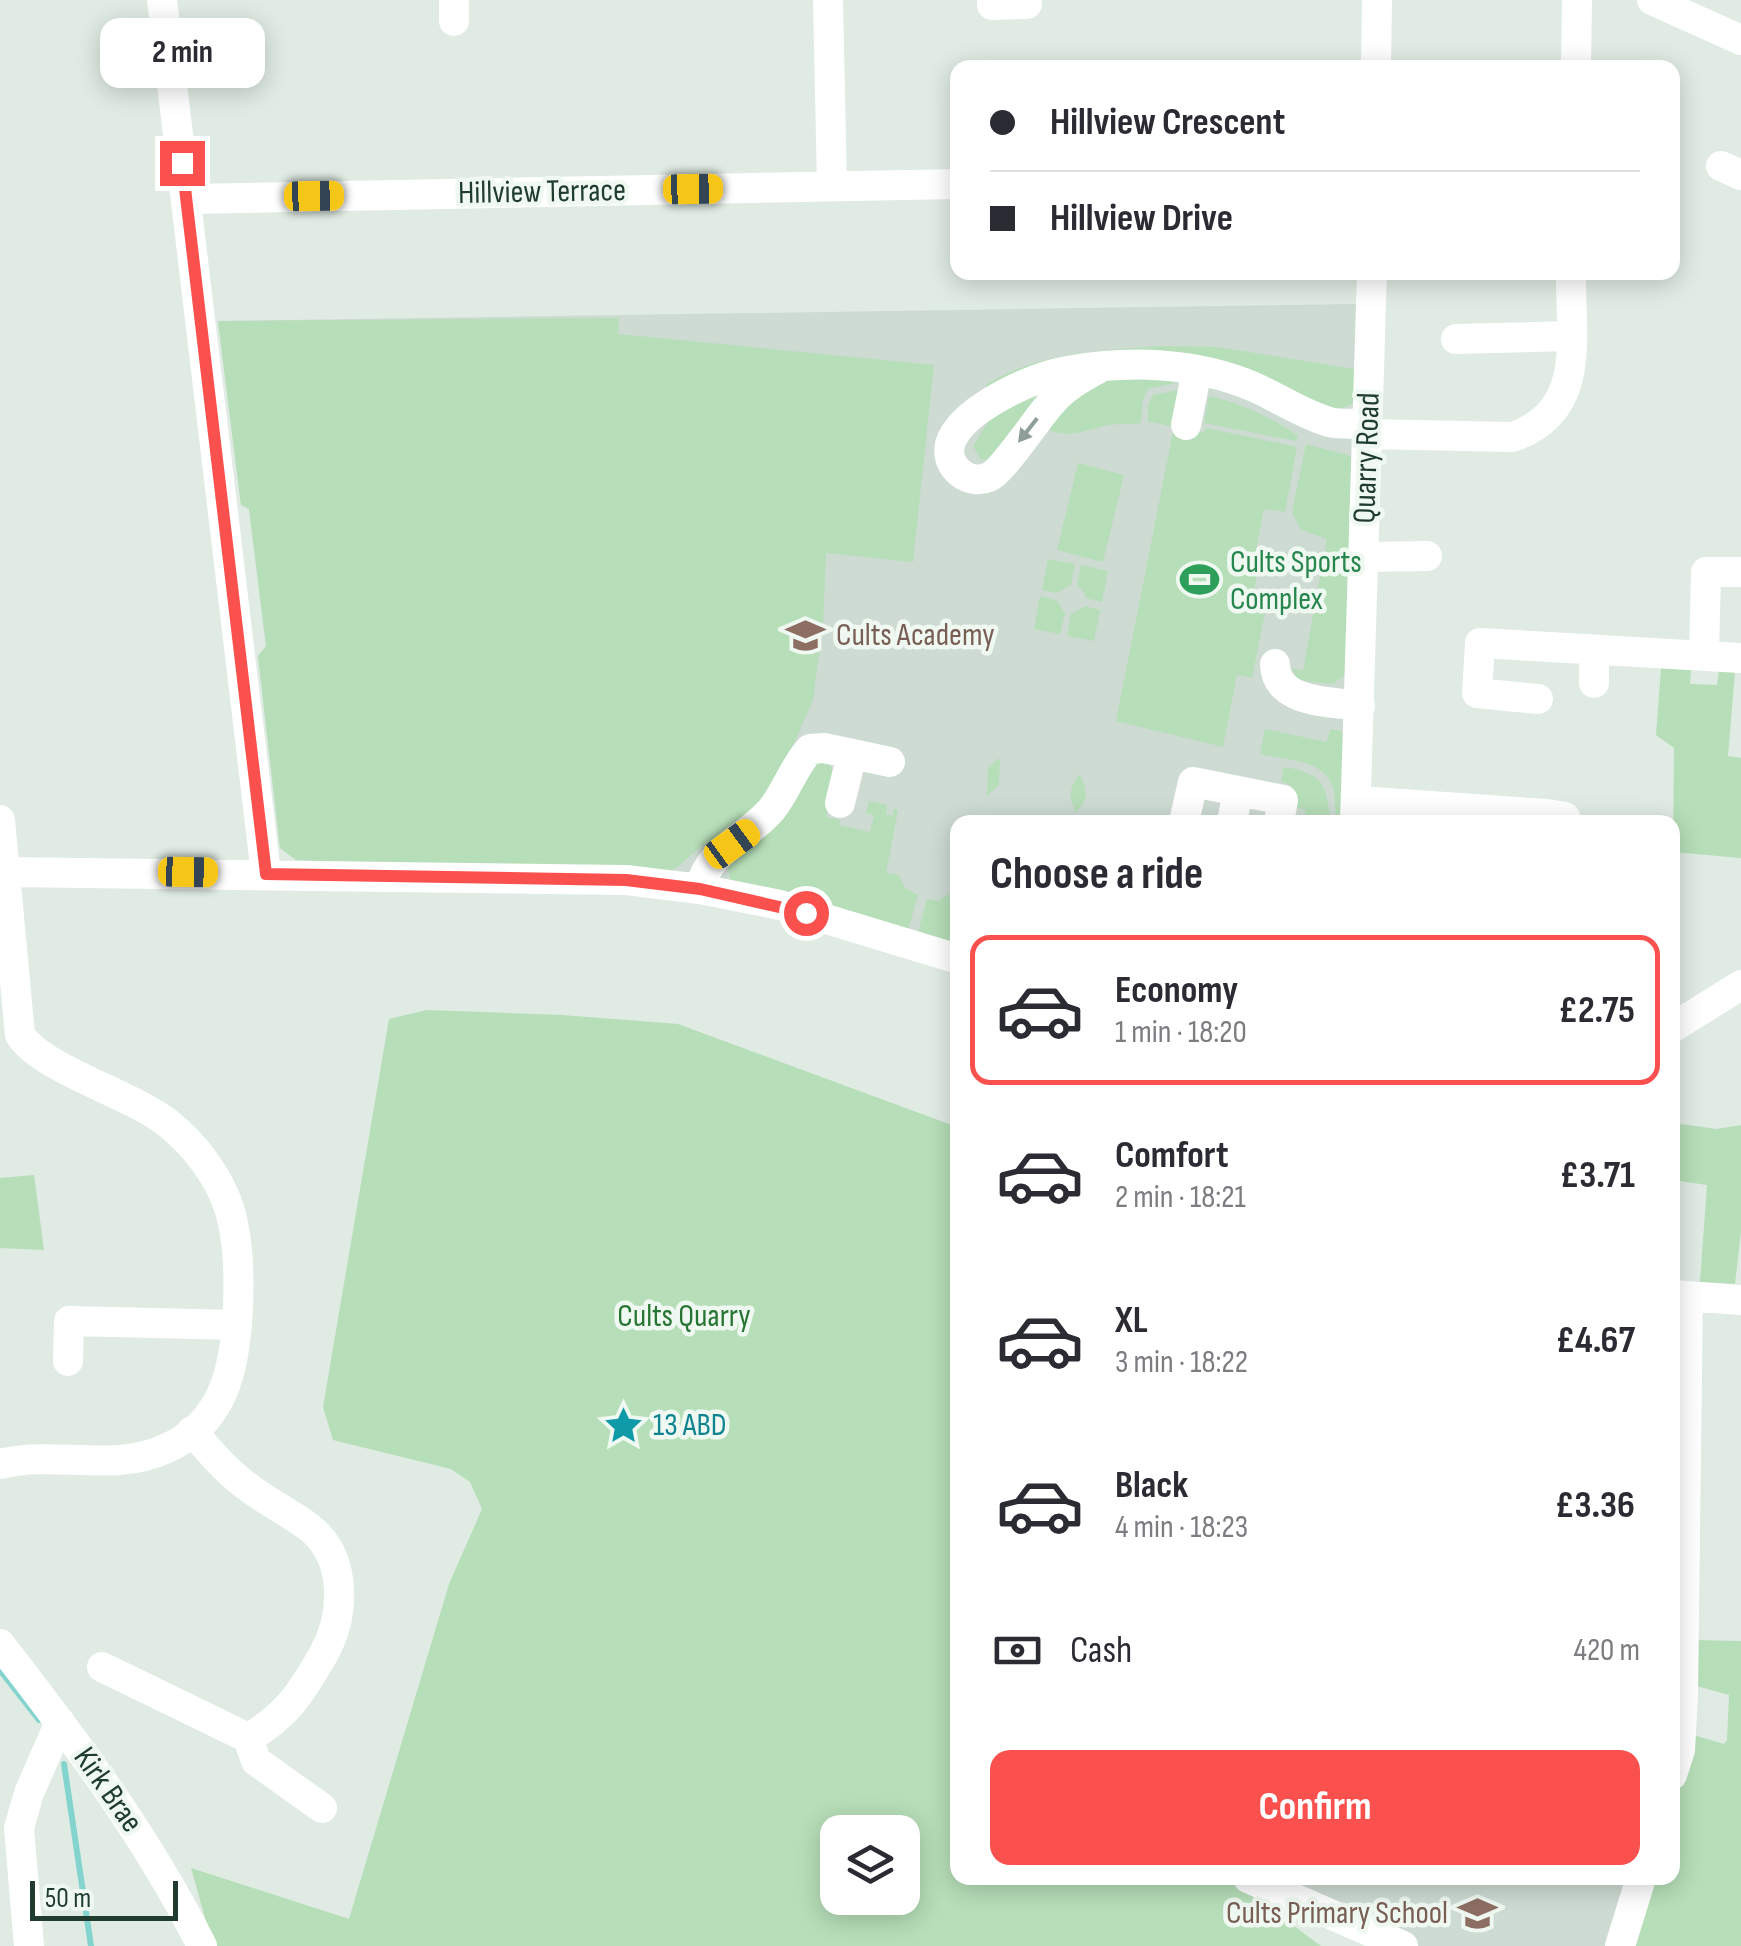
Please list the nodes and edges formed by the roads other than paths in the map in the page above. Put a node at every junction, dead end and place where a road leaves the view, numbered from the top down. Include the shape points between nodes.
1 (162, 0) edge
2 (828, 0) edge
3 (992, 0) edge
4 (1376, 0) edge
5 (1577, 0) edge
6 (1652, 0) edge
7 (1027, 4) dead end
8 (1741, 40) edge
9 (1376, 60) edge
10 (1576, 60) edge
11 (950, 184) edge
12 (832, 186) junction
13 (187, 199) junction
14 (1372, 280) edge
15 (1571, 280) edge
16 (1570, 336) junction
17 (1456, 339) dead end
18 (1101, 367) junction
19 (1197, 370) junction
20 (1186, 425) dead end
21 (1367, 429) junction
22 (1427, 556) dead end
23 (1364, 557) junction
24 (1741, 572) edge
25 (1594, 650) junction
26 (1704, 655) junction
27 (1741, 658) edge
28 (1275, 664) dead end
29 (1594, 683) dead end
30 (1538, 699) dead end
31 (1360, 706) junction
32 (852, 754) junction
33 (890, 762) dead end
34 (1238, 791) junction
35 (840, 803) dead end
36 (1356, 812) edge
37 (1186, 815) edge
38 (1233, 815) edge
39 (1280, 815) edge
40 (1553, 815) edge
41 (0, 820) edge
42 (4, 872) junction
43 (266, 874) junction
44 (700, 889) junction
45 (950, 957) edge
46 (1741, 985) edge
47 (1680, 1023) edge
48 (10, 1042) edge
49 (1680, 1296) edge
50 (1741, 1300) edge
51 (237, 1325) junction
52 (68, 1361) dead end
53 (192, 1432) junction
54 (0, 1464) edge
55 (0, 1644) edge
56 (110, 1680) dead end
57 (60, 1722) junction
58 (248, 1738) junction
59 (1680, 1750) edge
60 (322, 1808) dead end
61 (1264, 1885) edge
62 (1639, 1885) edge
63 (28, 1946) edge
64 (202, 1946) edge
65 (1404, 1946) edge
66 (1620, 1946) edge

1 - 13 street
2 - 12 street
3 - 7 street
4 - 9 street
5 - 10 street
6 - 8 street
11 - 12 street, Hillview Terrace
12 - 13 street, Hillview Terrace
13 - 43 street via 225,434
14 - 21 street, Quarry Road
15 - 16 street
16 - 17 street
16 - 21 street via 1563,398 1532,430 1512,437
18 -> 18 street via 1054,399 996,472 969,478 954,468 951,441 981,410 1038,378
18 - 19 street
19 - 20 street
19 - 21 street via 1252,386 1332,423
21 - 23 street, Quarry Road
22 - 23 street
23 - 31 street, Quarry Road
24 - 26 street via 1706,572
25 - 26 street
25 - 29 street
25 - 30 street via 1480,643 1478,693
26 - 27 street
28 - 31 street via 1282,688 1294,695
31 - 36 street, Quarry Road
32 - 33 street
32 - 35 street
32 - 44 street via 810,749 772,809 714,858
34 - 37 street via 1193,782
34 - 38 street
34 - 39 street via 1283,800
36 - 40 street
41 - 42 street
42 - 43 street
42 - 48 street via 20,1006
43 - 44 street via 626,880
44 - 45 street via 780,905
46 - 47 street
48 - 51 street via 141,1104 206,1164 230,1210 240,1264
49 - 50 street
49 - 59 street
51 - 52 street via 70,1320
51 - 53 street via 228,1382
53 - 54 street via 136,1460 21,1458
53 - 58 street via 250,1489 312,1530 338,1576 341,1604 329,1644 278,1722
55 - 57 street, Kirk Brae
56 - 58 street
57 - 63 street via 18,1828
57 - 64 street, Kirk Brae via 170,1882
58 - 60 street via 256,1761
61 - 65 street
62 - 66 street

